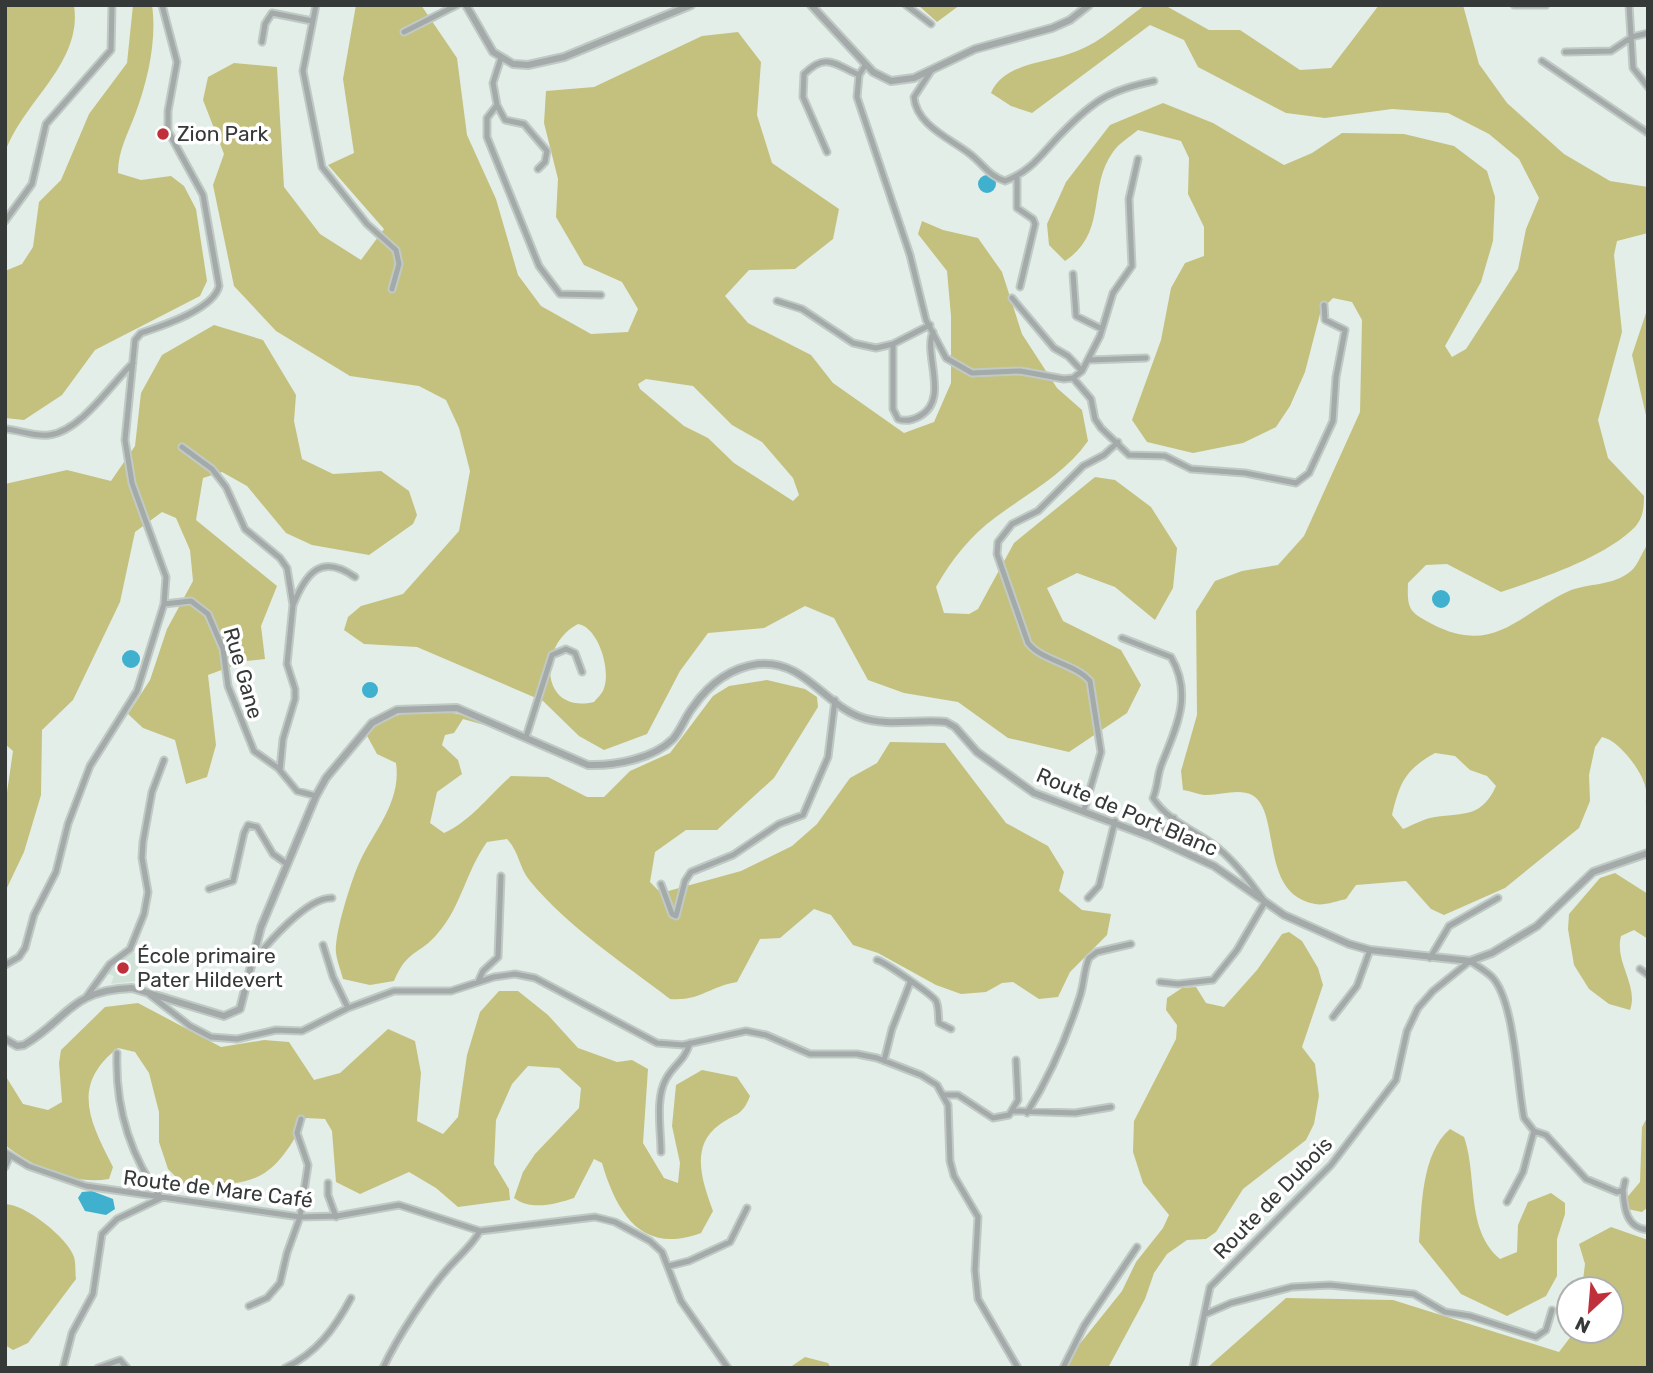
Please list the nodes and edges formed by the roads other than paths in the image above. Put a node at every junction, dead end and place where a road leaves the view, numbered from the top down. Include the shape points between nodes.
1 (112, 5) edge
2 (162, 5) edge
3 (316, 5) edge
4 (457, 5) edge
5 (466, 5) edge
6 (691, 5) edge
7 (811, 5) edge
8 (906, 5) edge
9 (1089, 5) edge
10 (1514, 5) edge
11 (1546, 5) edge
12 (1629, 5) edge
13 (312, 21) junction
14 (932, 24) dead end
15 (404, 32) dead end
16 (1648, 33) edge
17 (1632, 37) junction
18 (262, 41) dead end
19 (1566, 52) dead end
20 (501, 58) junction
21 (1542, 61) dead end
22 (866, 64) junction
23 (931, 71) junction
24 (859, 75) junction
25 (1154, 81) dead end
26 (1648, 87) edge
27 (497, 104) junction
28 (1648, 133) edge
29 (827, 152) dead end
30 (1138, 159) dead end
31 (538, 169) dead end
32 (1017, 177) junction
33 (5, 221) edge
34 (1073, 274) dead end
35 (1020, 286) dead end
36 (392, 289) dead end
37 (601, 295) dead end
38 (1012, 299) dead end
39 (777, 301) dead end
40 (1324, 304) dead end
41 (931, 329) junction
42 (1102, 329) junction
43 (893, 344) junction
44 (1146, 358) dead end
45 (1088, 360) junction
46 (133, 363) junction
47 (1082, 371) junction
48 (1073, 378) junction
49 (5, 429) edge
50 (1118, 442) junction
51 (182, 447) dead end
52 (355, 577) dead end
53 (164, 604) junction
54 (293, 605) junction
55 (1122, 638) dead end
56 (582, 672) dead end
57 (835, 700) junction
58 (526, 737) junction
59 (164, 760) dead end
60 (280, 770) junction
61 (316, 796) junction
62 (1084, 810) junction
63 (1174, 818) junction
64 (1115, 821) junction
65 (1139, 832) junction
66 (1648, 853) edge
67 (288, 863) junction
68 (501, 876) dead end
69 (661, 884) dead end
70 (209, 889) dead end
71 (332, 898) dead end
72 (1088, 898) dead end
73 (1497, 898) dead end
74 (1265, 902) junction
75 (1131, 944) dead end
76 (323, 945) dead end
77 (1370, 950) junction
78 (1430, 958) junction
79 (877, 960) dead end
80 (1470, 961) junction
81 (253, 962) junction
82 (5, 964) edge
83 (1640, 969) dead end
84 (1648, 975) edge
85 (478, 982) junction
86 (1160, 982) dead end
87 (910, 983) junction
88 (146, 991) junction
89 (87, 996) junction
90 (348, 1008) junction
91 (1333, 1017) dead end
92 (951, 1029) dead end
93 (5, 1039) edge
94 (690, 1043) junction
95 (117, 1053) dead end
96 (1016, 1060) dead end
97 (884, 1061) junction
98 (944, 1095) junction
99 (1111, 1108) dead end
100 (1014, 1111) junction
101 (1027, 1112) junction
102 (301, 1119) dead end
103 (1534, 1131) junction
104 (661, 1152) dead end
105 (7, 1154) edge
106 (5, 1167) edge
107 (1625, 1181) dead end
108 (328, 1183) dead end
109 (1623, 1190) junction
110 (161, 1198) junction
111 (1507, 1202) dead end
112 (747, 1208) dead end
113 (300, 1217) junction
114 (336, 1217) junction
115 (1648, 1230) edge
116 (480, 1231) junction
117 (1137, 1247) dead end
118 (668, 1266) junction
119 (351, 1298) dead end
120 (249, 1306) dead end
121 (1552, 1310) dead end
122 (1206, 1314) junction
123 (63, 1368) edge
124 (99, 1368) edge
125 (127, 1368) edge
126 (285, 1368) edge
127 (383, 1368) edge
128 (727, 1368) edge
129 (1018, 1368) edge
130 (1063, 1368) edge
131 (1193, 1368) edge

1 - 33 street via 111,50 46,124 32,184
2 - 46 street via 177,62 167,111 168,131 203,195 219,286 217,295 193,312 141,333 135,340
3 - 13 street
4 - 15 street
5 - 20 street via 485,43
6 - 20 street via 542,63 513,64
7 - 22 street
8 - 14 street
9 - 23 street via 1052,28 975,49
10 - 11 street
12 - 17 street
13 - 18 street via 272,13
13 - 36 street via 303,71 322,167 367,224 396,250 400,264
16 - 17 street
17 - 19 street via 1611,51
17 - 26 street via 1633,68
20 - 27 street via 493,83
21 - 28 street
22 - 23 street via 891,81
22 - 24 street
23 - 32 street via 914,97 921,116 995,178
24 - 29 street via 818,60 802,79 803,97
24 - 41 street via 857,97 868,136
25 - 32 street via 1119,88 1095,102 1039,161
27 - 31 street via 505,120 524,124 547,151
27 - 37 street via 487,118 487,137 539,266 560,294
30 - 42 street via 1129,199 1132,266 1112,293
32 - 35 street via 1017,208 1035,222
34 - 42 street via 1076,316
38 - 47 street via 1054,348
39 - 43 street via 802,309 853,343 876,348
40 - 50 street via 1325,320 1345,330 1333,421 1304,480 1284,483 1245,473 1191,468 1165,456 1129,456
41 - 43 street
41 - 43 street via 932,398 923,414 905,421 892,410
41 - 48 street via 946,358 972,373 1020,371
42 - 45 street
44 - 45 street
45 - 47 street
46 - 49 street via 102,399 62,432 35,435
46 - 53 street via 125,440 132,483 166,577
47 - 48 street
48 - 50 street via 1091,399 1101,429
50 - 62 street via 1083,466 1038,511 1012,524 998,541 997,554 1028,643 1090,681 1101,752
51 - 54 street via 212,469 245,528 285,563
52 - 54 street via 341,567 319,569 304,579
53 - 60 street, Rue Gane via 191,601 208,614 223,649 228,686 244,732 254,751
53 - 82 street via 140,684 90,766 56,872 34,915 25,948
54 - 60 street via 287,664 295,699
55 - 63 street via 1171,657 1183,690 1182,713 1153,798
56 - 58 street via 575,653 566,649 551,655
57 - 58 street, Route de Port Blanc via 809,679 760,664 729,672 712,684 674,738 645,755 605,766 588,765
57 - 62 street, Route de Port Blanc via 860,718 946,722 1014,782
57 - 69 street via 828,757 803,815 768,830 733,855 691,872 678,916 672,914
58 - 61 street, Route de Port Blanc via 457,708 397,710 363,731
59 - 89 street via 152,792 143,842 148,892 144,914 130,949 110,964
60 - 61 street, Rue Gane via 297,791
61 - 67 street, Route de Port Blanc
62 - 64 street, Route de Port Blanc
63 - 65 street via 1165,828
63 - 74 street via 1217,847
64 - 65 street, Route de Port Blanc
64 - 72 street via 1099,886
65 - 74 street, Route de Port Blanc via 1214,866
66 - 80 street, Route de Port Blanc via 1593,872 1537,926
67 - 70 street via 273,854 257,827 248,825 233,881
67 - 81 street, Route de Port Blanc via 261,927
68 - 85 street via 499,953
71 - 81 street via 320,900 280,930
73 - 78 street via 1449,926
74 - 77 street, Route de Port Blanc via 1316,931
74 - 86 street via 1213,980
75 - 101 street via 1089,958 1063,1042
76 - 90 street
77 - 78 street, Route de Port Blanc
77 - 91 street via 1357,986
78 - 80 street, Route de Port Blanc
79 - 87 street via 886,962
80 - 103 street via 1493,978 1502,997 1524,1118
80 - 122 street, Route de Dubois via 1418,1008 1407,1031 1396,1080 1385,1097 1331,1165 1210,1287
81 - 88 street, Route de Port Blanc via 240,1009 224,1016
83 - 84 street
85 - 90 street via 450,991 394,991
85 - 94 street via 515,974 536,978 657,1043
87 - 92 street via 931,995 939,1023
87 - 97 street
88 - 89 street, Route de Port Blanc via 118,988
88 - 90 street via 190,1026 222,1040 276,1030 302,1031
89 - 93 street, Route de Port Blanc via 24,1045
94 - 97 street via 746,1031 810,1054 857,1054
94 - 104 street via 684,1060 662,1089
95 - 110 street via 121,1116 140,1163
96 - 100 street via 1018,1100
97 - 98 street via 921,1075
98 - 100 street via 958,1095 993,1118
98 - 129 street via 954,1176 978,1217 978,1299
99 - 101 street
100 - 101 street
102 - 113 street via 297,1133 308,1165
103 - 109 street via 1546,1135 1586,1179
103 - 111 street via 1523,1172
105 - 106 street
105 - 110 street, Route de Mare Café via 86,1186
107 - 109 street
108 - 114 street
109 - 115 street via 1624,1210 1631,1223
110 - 113 street, Route de Mare Café
110 - 123 street via 117,1219 102,1234 93,1294 72,1333
112 - 118 street via 730,1242
113 - 114 street, Route de Mare Café
113 - 120 street via 280,1283 267,1298
114 - 116 street, Route de Mare Café via 399,1205
116 - 118 street, Route de Mare Café via 595,1217 650,1241
116 - 127 street via 417,1313
117 - 130 street via 1084,1326
118 - 128 street, Route de Mare Café via 681,1301
119 - 126 street via 317,1348
121 - 122 street via 1546,1330 1536,1336 1445,1312 1414,1294 1330,1285 1292,1287
122 - 131 street, Route de Dubois
124 - 125 street via 120,1360

